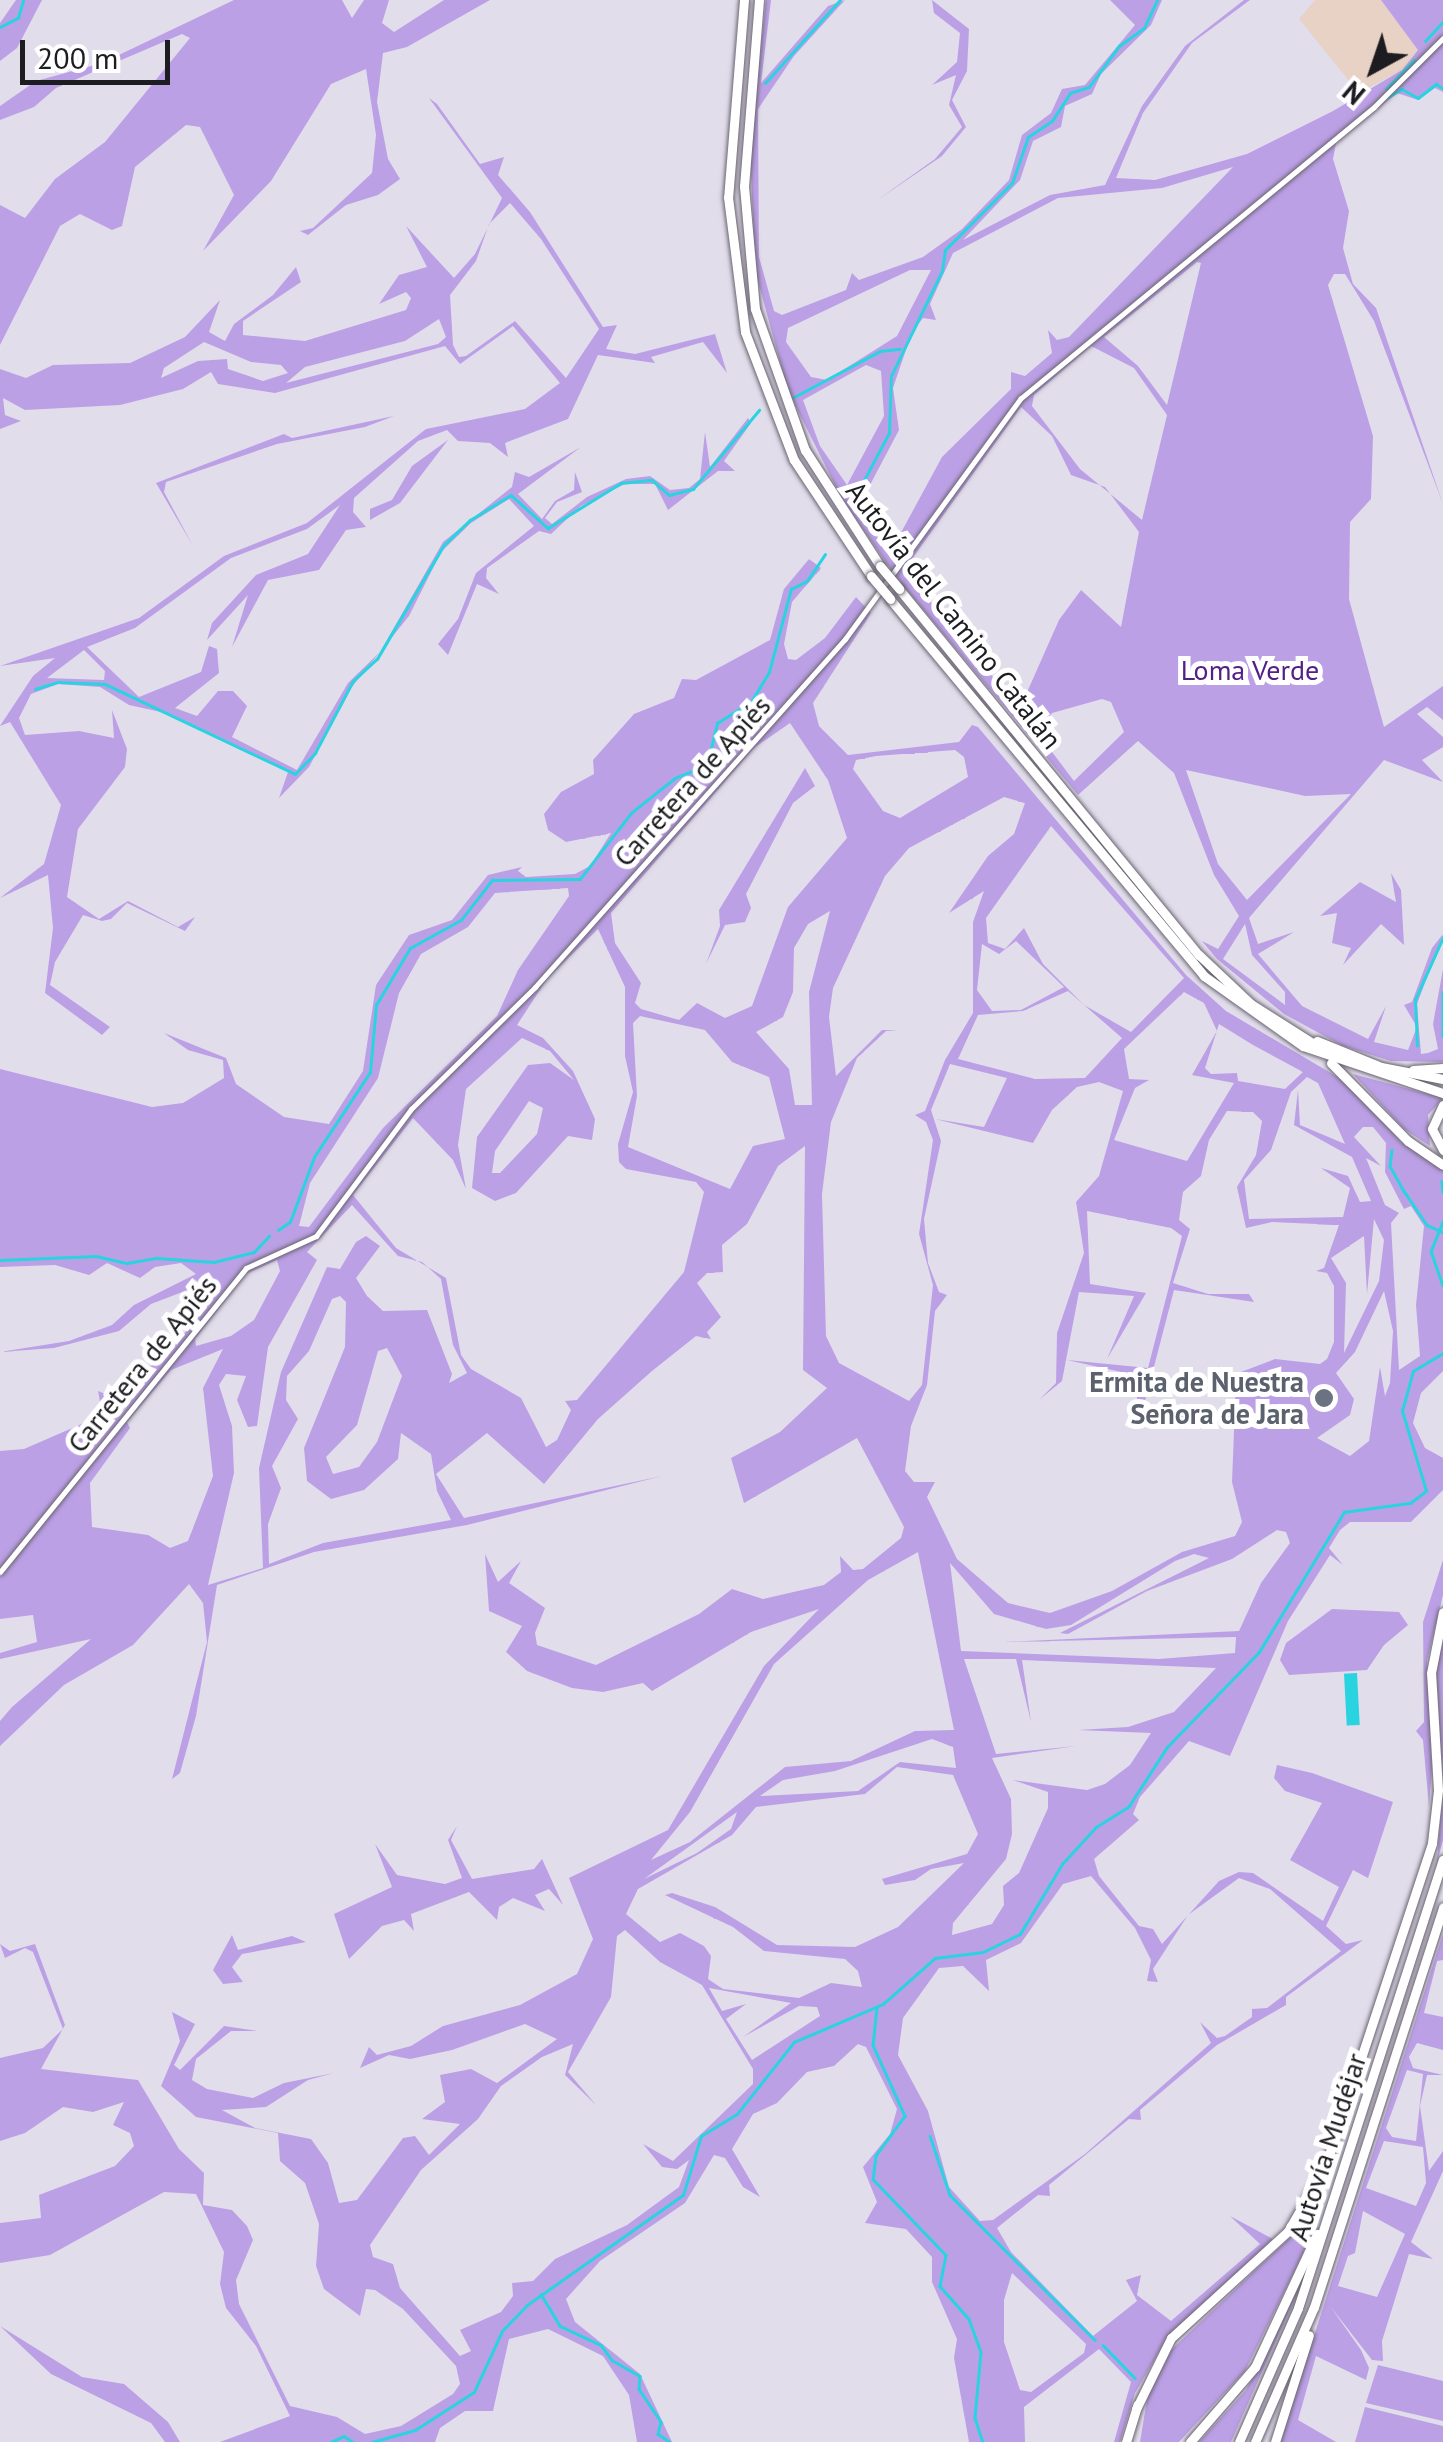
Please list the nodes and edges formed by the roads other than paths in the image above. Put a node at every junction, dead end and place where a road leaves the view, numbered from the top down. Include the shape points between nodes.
1 (744, 0) edge
2 (759, 0) edge
3 (1443, 38) edge
4 (1172, 924) junction
5 (1312, 1047) junction
6 (1381, 1066) junction
7 (1443, 1068) edge
8 (1443, 1080) edge
9 (1443, 1091) edge
10 (1443, 1105) edge
11 (1443, 1157) edge
12 (0, 1572) edge
13 (1443, 1612) edge
14 (1443, 1860) edge
15 (1443, 1907) edge
16 (1335, 2196) junction
17 (1320, 2289) junction
18 (1131, 2440) edge
19 (1190, 2442) edge
20 (1239, 2442) edge
21 (1255, 2442) edge
22 (1275, 2442) edge

1 - 5 highway, Autovía del Camino Catalán, bridge via 728,198 740,308 780,434 871,576 1164,934 1242,1008
2 - 4 highway, Autovía del Camino Catalán, bridge via 744,186 755,309 800,440 880,566
3 - 12 street, Carretera de Apiés via 1374,106 1022,398 845,639 535,987 410,1108 316,1236 236,1279
4 - 5 highway, Autovía del Camino Catalán via 1242,997
4 - 6 highway via 1273,1015
5 - 9 highway
5 - 11 highway via 1401,1132
6 - 7 highway
6 - 8 highway
10 - 11 highway via 1432,1129
13 - 18 highway via 1431,1673 1438,1780 1432,1843 1325,2167 1288,2231 1171,2338 1137,2406
14 - 16 highway, Autovía Mudéjar
15 - 17 highway, Autovía Mudéjar
16 - 19 highway via 1263,2353 1228,2404
16 - 20 highway, Autovía Mudéjar via 1284,2345
17 - 21 highway, Autovía Mudéjar
17 - 22 highway

